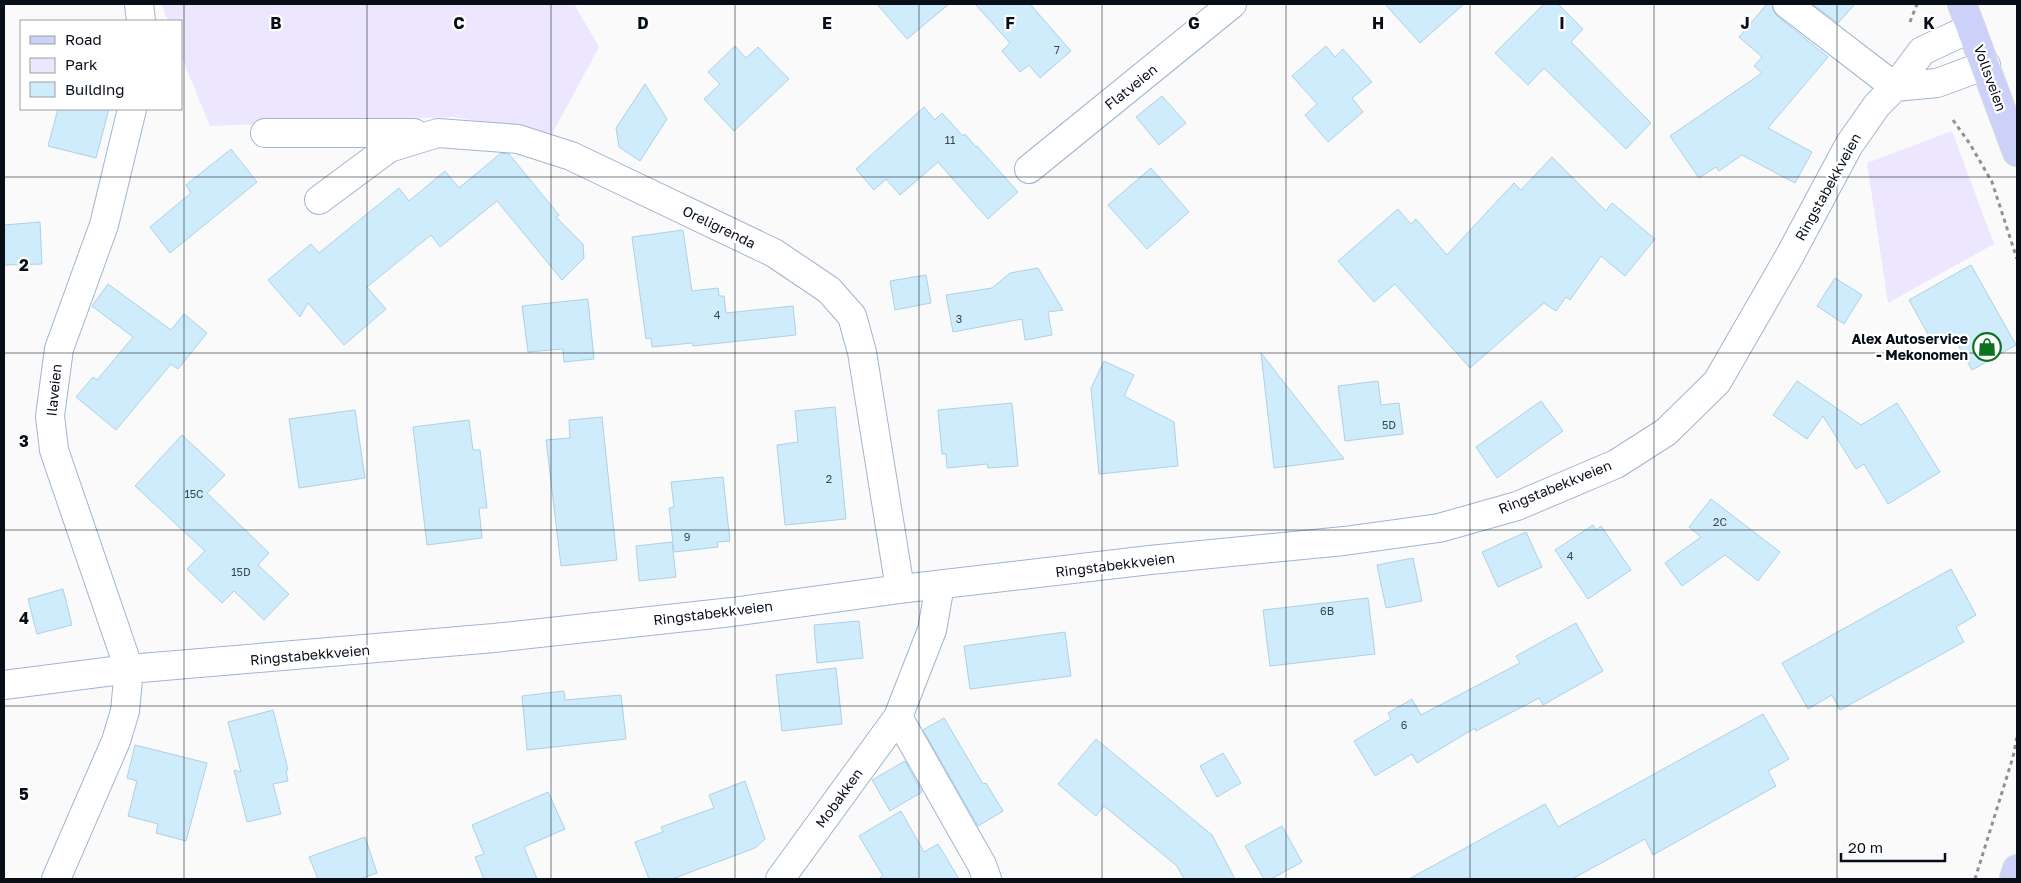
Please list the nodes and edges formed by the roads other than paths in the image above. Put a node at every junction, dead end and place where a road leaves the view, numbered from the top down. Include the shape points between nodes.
1 (139, 4) edge
2 (1232, 4) edge
3 (1787, 4) edge
4 (1967, 16) edge
5 (141, 20) edge
6 (1986, 65) junction
7 (1895, 87) junction
8 (132, 110) edge
9 (264, 133) dead end
10 (438, 133) junction
11 (2017, 152) edge
12 (1030, 170) dead end
13 (319, 200) dead end
14 (940, 585) junction
15 (900, 589) junction
16 (129, 670) junction
17 (4, 685) edge
18 (898, 717) junction
19 (2017, 868) edge
20 (56, 879) edge
21 (780, 879) edge
22 (988, 879) edge
23 (2014, 879) edge

1 - 5 street
2 - 12 street, Flatveien
3 - 7 street
4 - 6 main road, Vollsveien
4 - 7 street, Ringstabekkveien via 1922,51
6 - 7 street via 1937,83
6 - 11 main road, Vollsveien
7 - 14 street, Ringstabekkveien via 1877,105 1849,145 1717,382 1666,432 1616,464 1517,506 1439,528
8 - 16 street, Ilaveien via 104,225 59,349 50,416 54,450
9 - 10 street
10 - 13 street, Oreligrenda via 389,148
10 - 15 street, Oreligrenda via 518,139 571,156 774,253 829,290 852,316 862,352
14 - 15 street, Ringstabekkveien
14 - 18 street, Mobakken via 932,630
15 - 16 street, Ringstabekkveien via 732,612 494,638
16 - 17 street, Ringstabekkveien
16 - 20 street via 125,711 116,741
18 - 21 street, Mobakken
18 - 22 street
19 - 23 main road

